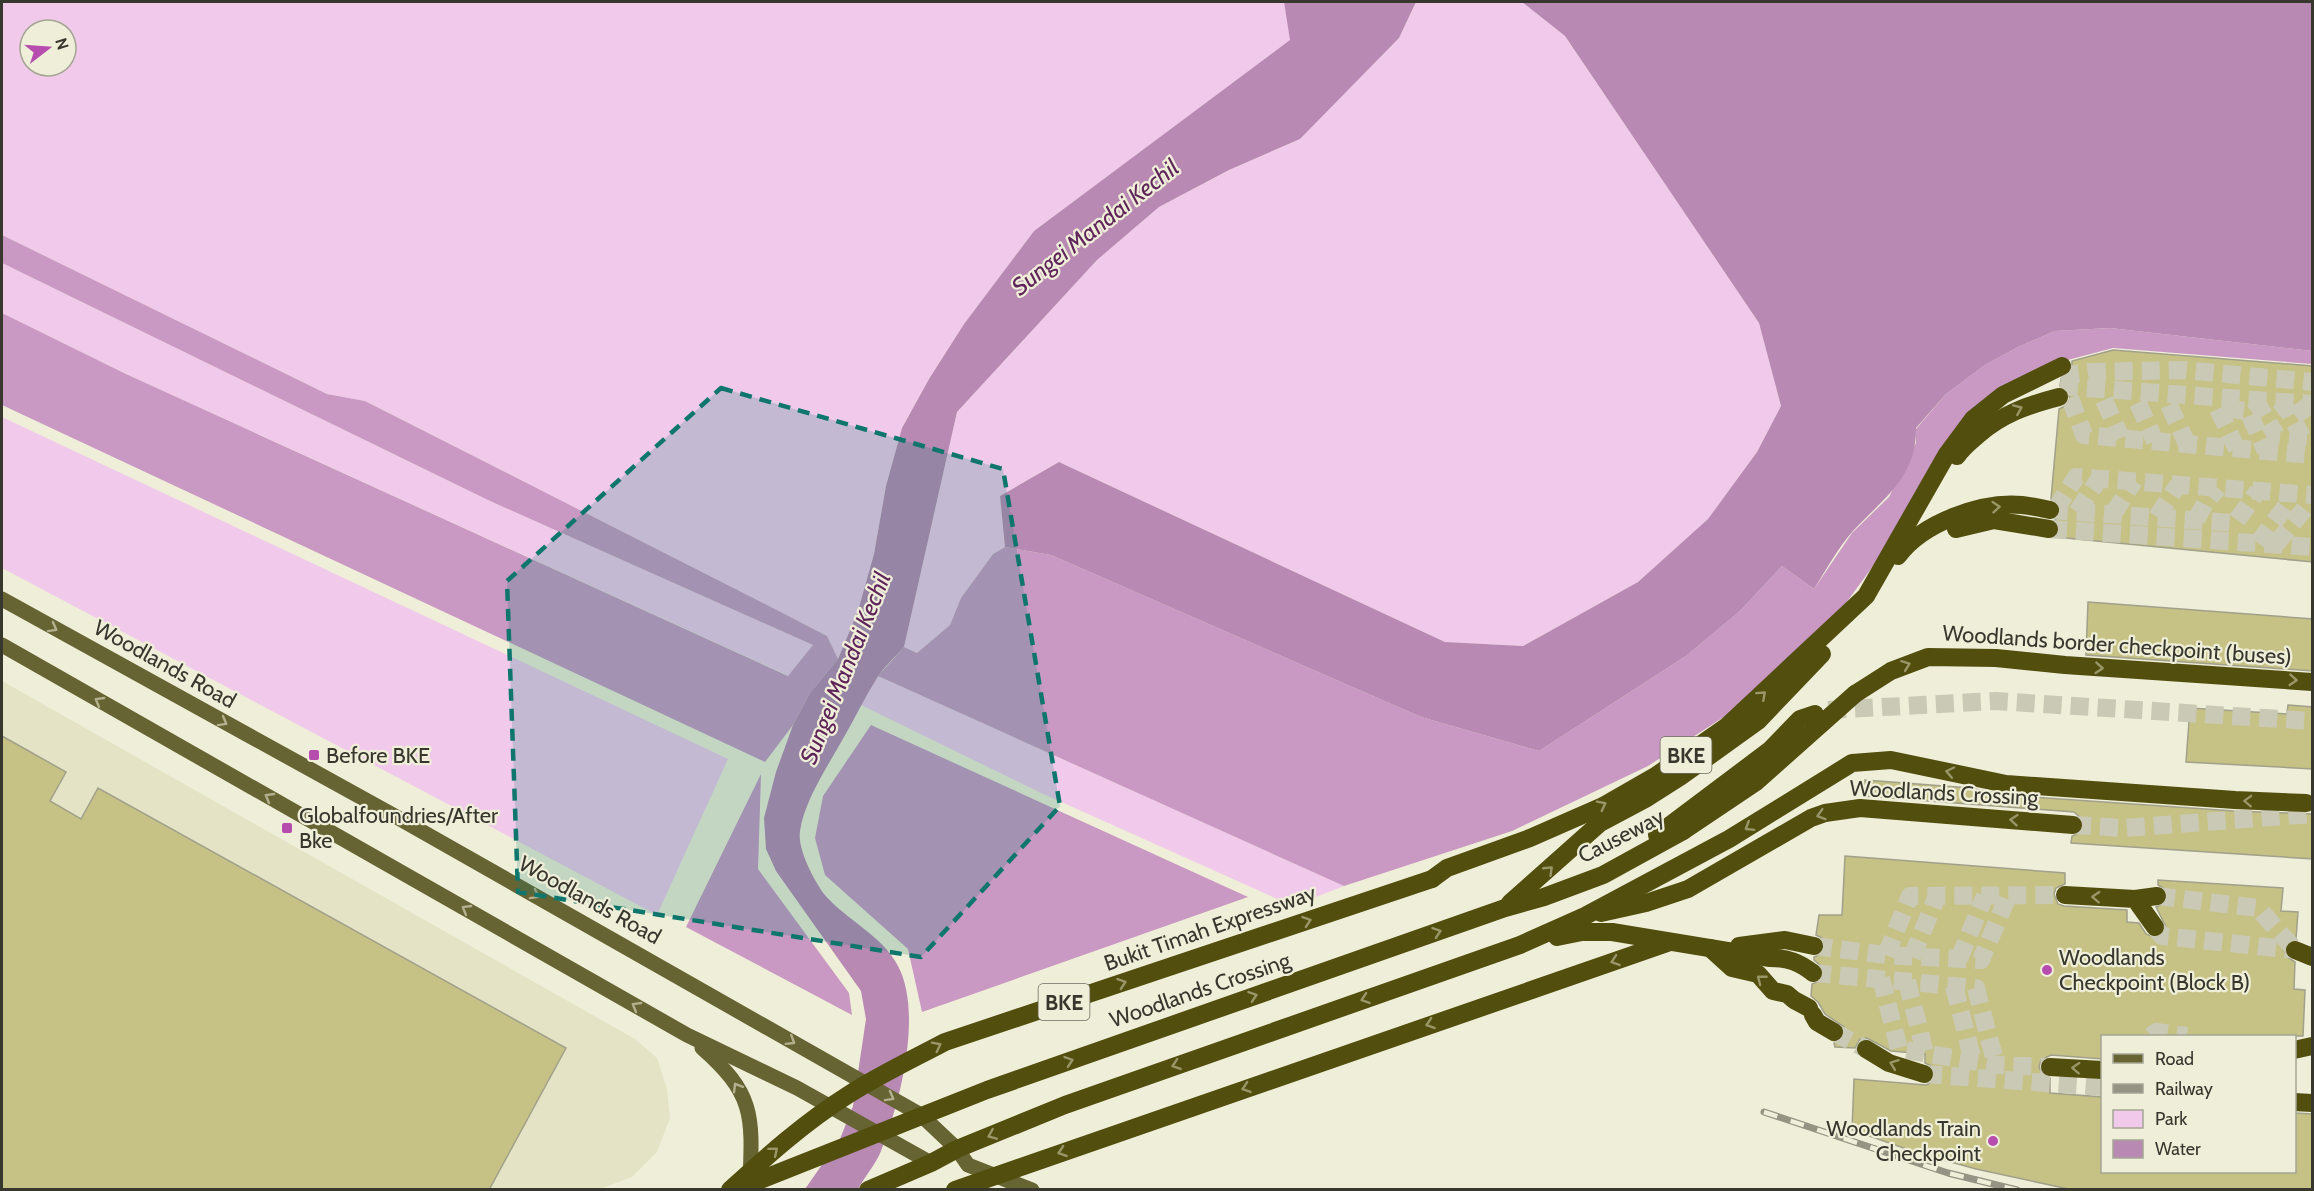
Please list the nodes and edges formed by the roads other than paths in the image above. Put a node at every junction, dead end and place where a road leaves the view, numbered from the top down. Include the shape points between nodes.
1 (2050, 510) tunnel mouth
2 (2049, 529) tunnel mouth
3 (1903, 548) junction
4 (1866, 596) junction
5 (2, 599) edge
6 (2, 645) edge
7 (2313, 682) edge
8 (1815, 714) tunnel mouth
9 (2306, 803) dead end
10 (1600, 823) junction
11 (2073, 825) tunnel mouth
12 (1683, 831) joint
13 (1473, 864) junction
14 (1580, 884) junction
15 (2065, 895) tunnel mouth
16 (2157, 896) tunnel mouth
17 (2135, 898) junction
18 (1505, 908) junction
19 (1585, 916) junction
20 (2155, 927) tunnel mouth
21 (1670, 942) junction
22 (1520, 945) junction
23 (1814, 946) tunnel mouth
24 (1710, 948) junction
25 (2295, 950) dead end
26 (2313, 957) edge
27 (1813, 973) tunnel mouth
28 (1834, 1032) tunnel mouth
29 (687, 1035) junction
30 (2313, 1046) edge
31 (1866, 1049) tunnel mouth
32 (2296, 1050) edge
33 (2050, 1066) tunnel mouth
34 (2101, 1070) edge
35 (1924, 1074) tunnel mouth
36 (2296, 1102) edge
37 (2313, 1103) edge
38 (921, 1115) junction
39 (878, 1132) junction
40 (957, 1149) junction
41 (931, 1163) junction
42 (744, 1188) edge
43 (730, 1190) edge
44 (868, 1190) edge
45 (955, 1190) edge
46 (1032, 1190) edge

3 -> 1 highway, Woodlands Crossing via 1932,527 1988,507 2021,505
2 - 3 highway via 1994,520 1954,529
3 - 4 highway, Woodlands Crossing
3 -> 4 highway, Woodlands Crossing via 1971,428 2006,398 2059,380 2003,395 1973,419 1947,454
4 - 10 highway, Woodlands Crossing via 1824,652 1758,721 1647,798
13 -> 4 highway, BKE via 1603,806 1657,775 1726,727
5 -> 38 main road, Woodlands Road via 393,815
29 -> 6 main road
12 -> 7 highway, Woodlands border checkpoint (buses), bridge via 1755,782 1855,694 1891,671 1928,657 1996,658
8 - 14 highway, Woodlands Crossing via 1800,719 1770,750 1658,834 1587,875
9 -> 19 highway, Woodlands Crossing via 2006,784 1891,760 1852,763 1729,839
10 - 13 highway, BKE
18 -> 10 highway, Woodlands Crossing
11 -> 19 highway, Woodlands Crossing via 1860,808 1825,813 1688,889 1647,903
12 - 14 highway, Causeway
43 -> 13 highway, Bukit Timah Expressway / BKE, bridge via 810,1121 846,1096 945,1042 1432,879 1450,877
14 - 18 highway, Woodlands Crossing
17 -> 15 highway
16 - 17 highway
17 - 20 highway
38 -> 18 highway, Woodlands Crossing
19 - 22 highway, Woodlands Crossing
21 - 22 highway, Woodlands Crossing via 1596,931
21 - 24 highway, Woodlands Crossing
21 -> 45 highway, bridge
22 -> 40 highway, Woodlands Crossing via 1065,1105
23 - 24 highway, Woodlands Crossing via 1785,940
24 - 27 highway, Woodlands Crossing via 1786,958
28 -> 24 highway via 1817,1022 1811,1011 1787,993 1773,991 1758,974 1732,968
25 - 26 highway
29 - 39 main road
42 -> 29 main road via 752,1134 742,1095 727,1072
30 - 32 highway
35 -> 31 highway via 1889,1063
34 -> 33 highway
36 - 37 highway
38 - 39 highway, Woodlands Crossing
38 - 40 main road, Woodlands Road
39 - 41 main road
39 - 42 highway, Woodlands Crossing
40 - 41 highway, Woodlands Crossing
40 - 46 main road, Woodlands Road via 968,1164
41 - 44 highway, Woodlands Crossing

